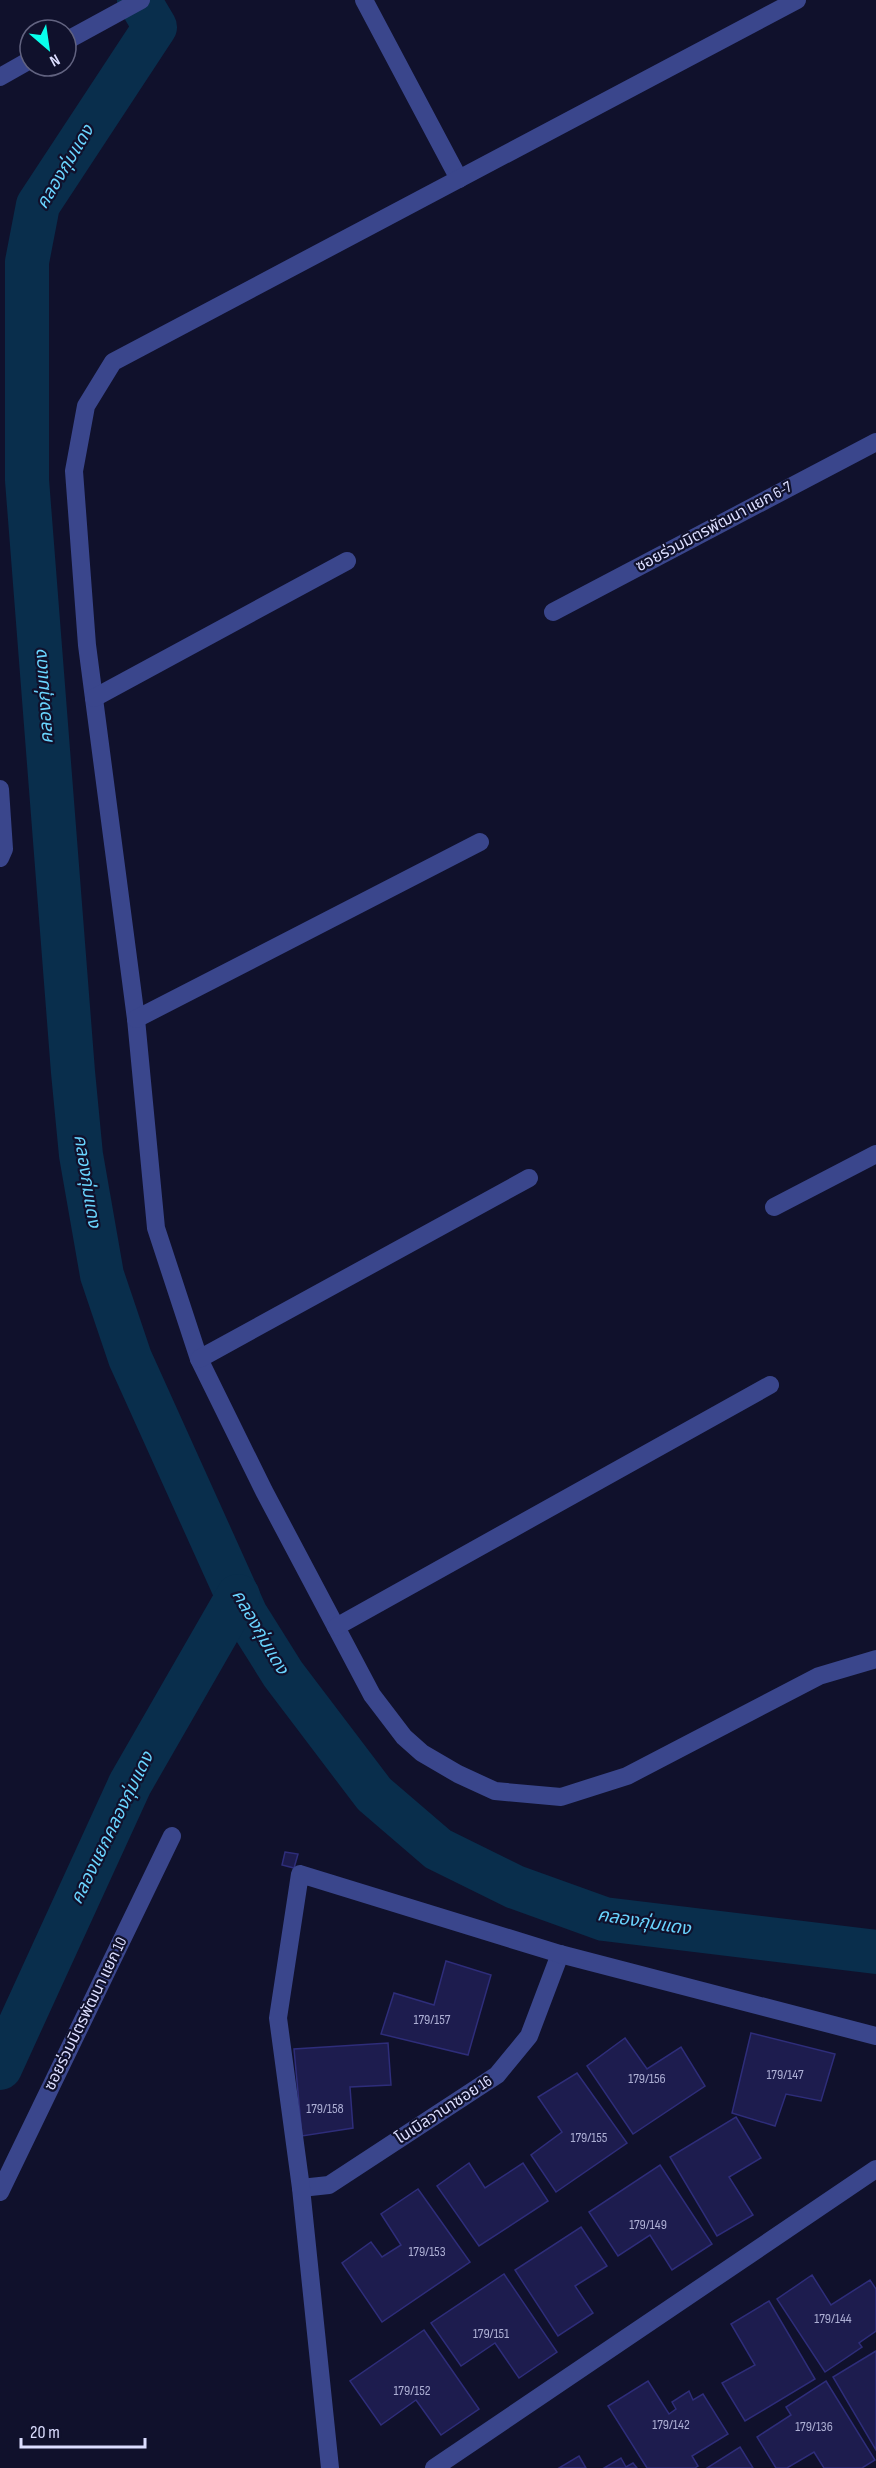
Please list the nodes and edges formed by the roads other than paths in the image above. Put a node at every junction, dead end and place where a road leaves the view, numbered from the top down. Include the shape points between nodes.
1 (141, 0) edge
2 (364, 0) edge
3 (797, 0) edge
4 (78, 34) edge
5 (18, 67) edge
6 (2, 76) edge
7 (459, 179) junction
8 (876, 442) edge
9 (347, 561) dead end
10 (553, 612) dead end
11 (93, 698) junction
12 (0, 789) edge
13 (1, 809) edge
14 (480, 842) dead end
15 (0, 858) edge
16 (136, 1019) junction
17 (876, 1154) edge
18 (529, 1178) dead end
19 (774, 1207) dead end
20 (199, 1359) junction
21 (770, 1385) dead end
22 (336, 1627) junction
23 (876, 1659) edge
24 (172, 1836) dead end
25 (560, 1954) junction
26 (876, 2036) edge
27 (876, 2169) edge
28 (301, 2188) junction
29 (0, 2192) edge
30 (330, 2468) edge
31 (434, 2468) edge

1 - 4 street
2 - 7 street
3 - 7 street
5 - 6 street
7 - 11 street via 113,362 86,406 74,471
8 - 10 street, ซอยร่วมมิตรพัฒนา แยก 6-7
9 - 11 street
11 - 16 street
12 - 13 street
13 - 15 street via 4,849
14 - 16 street
16 - 20 street via 156,1228
17 - 19 street
18 - 20 street
20 - 22 street
21 - 22 street
22 - 23 street via 372,1695 404,1737 422,1753 495,1791 561,1797 627,1776 819,1676
24 - 29 street, ซอยร่วมมิตรพัฒนา แยก 10
25 - 26 street
25 - 28 street, โนเบิลวานาซอย 16 via 529,2036 497,2075 329,2185
25 - 28 street via 300,1874 278,2018
27 - 31 street
28 - 30 street

